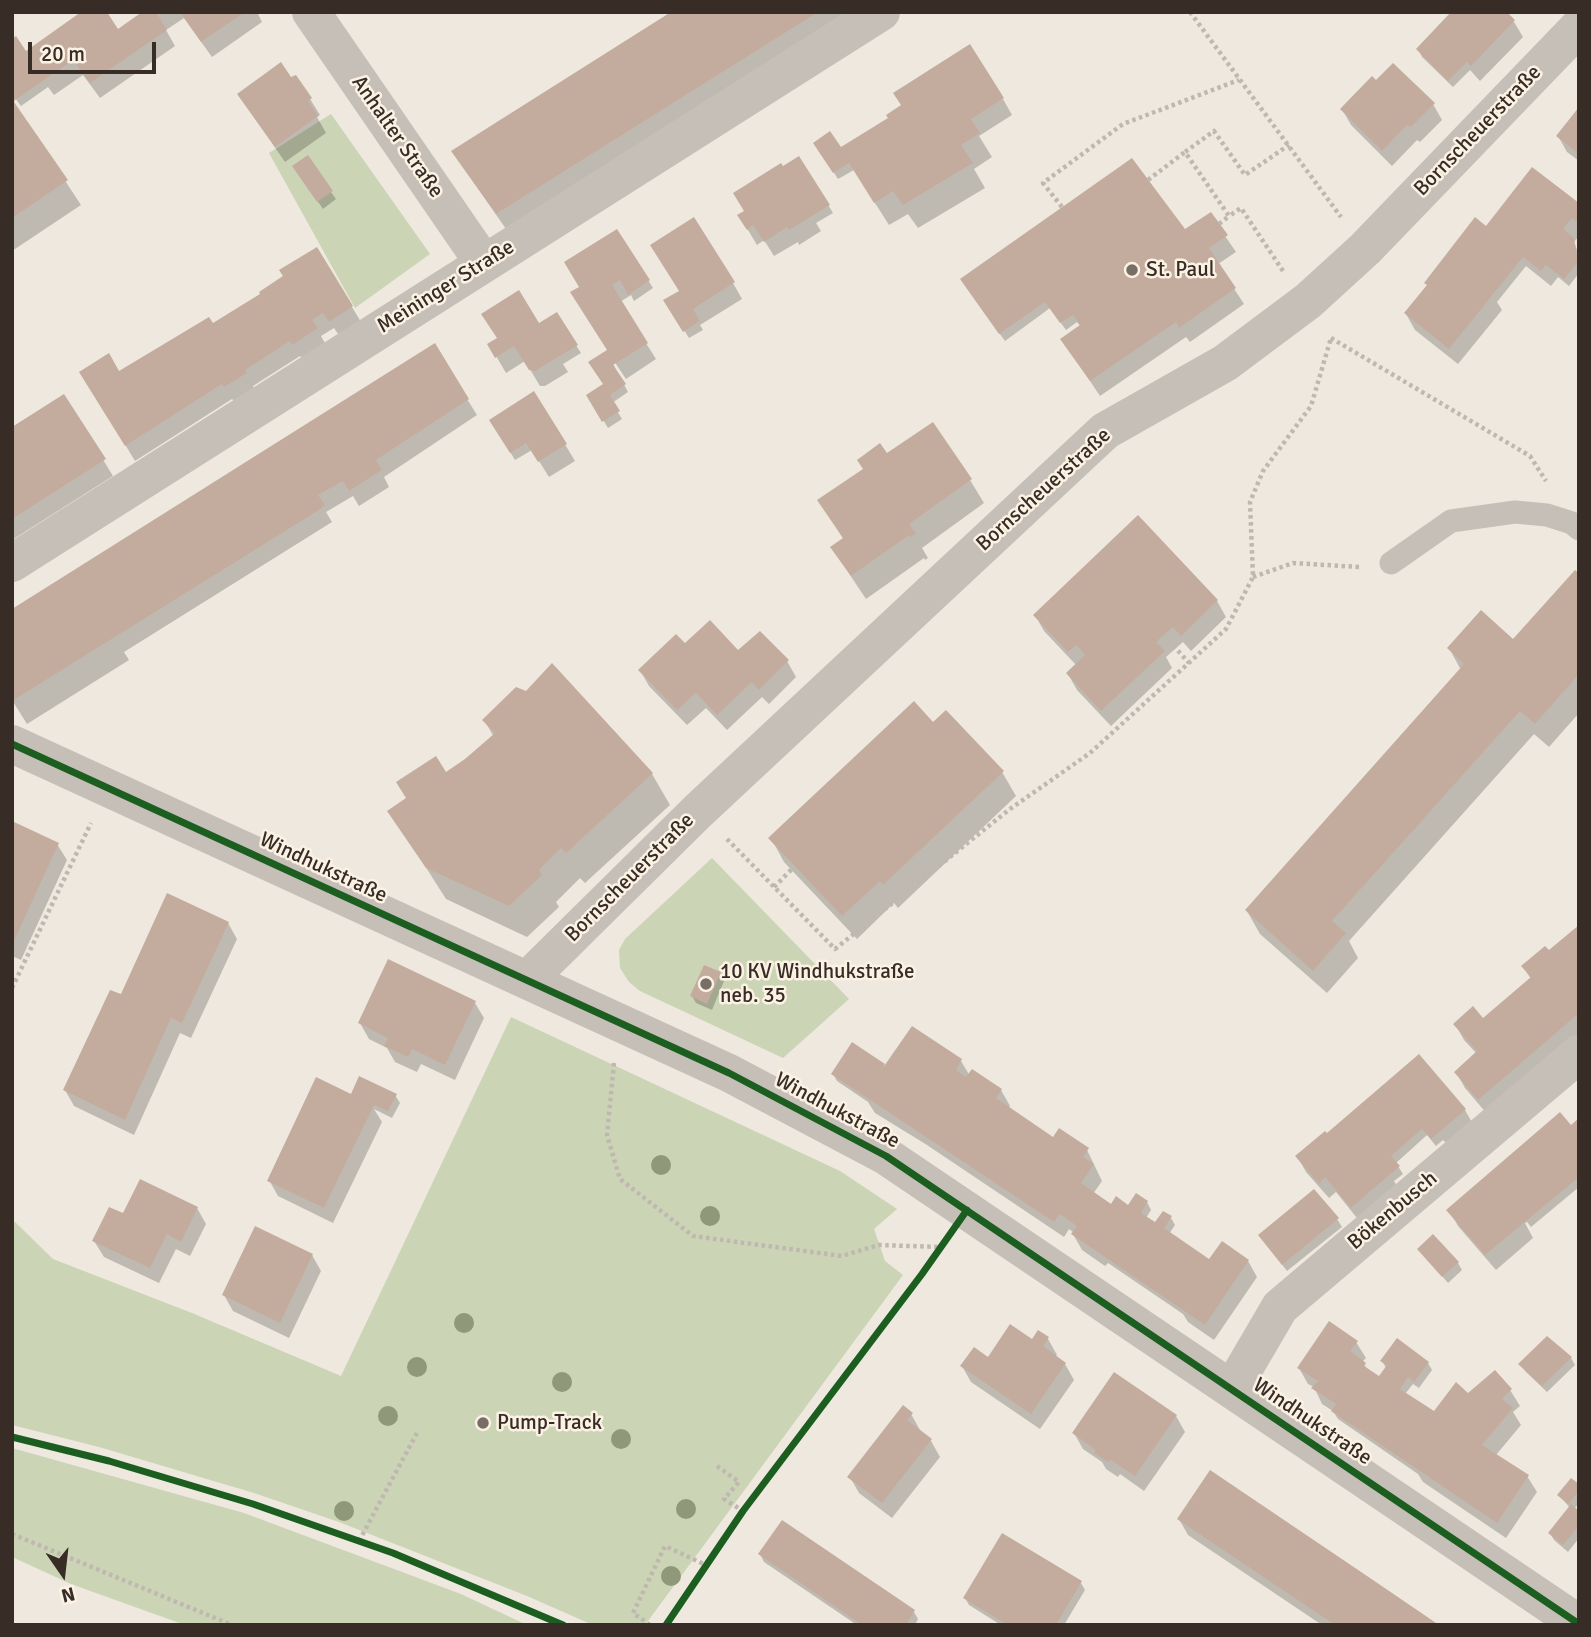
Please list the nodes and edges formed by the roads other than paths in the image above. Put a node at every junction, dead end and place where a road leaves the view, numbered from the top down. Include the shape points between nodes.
1 (311, 12) edge
2 (881, 12) edge
3 (1579, 27) edge
4 (483, 262) junction
5 (1576, 526) edge
6 (12, 563) edge
7 (1391, 563) road end
8 (12, 744) edge
9 (527, 980) junction
10 (1579, 1054) edge
11 (1232, 1389) junction
12 (1579, 1624) edge

1 - 4 street, Anhalter Straße
2 - 4 street, Meininger Straße
3 - 9 street, Bornscheuerstraße via 1365,249 1289,316 1225,363 1105,431 698,811
4 - 6 street, Meininger Straße
5 - 7 lane via 1547,514 1515,512 1451,521
8 - 9 street, Windhukstraße
9 - 11 street, Windhukstraße via 729,1073 886,1156
10 - 11 street, Bökenbusch via 1280,1307
11 - 12 street, Windhukstraße

